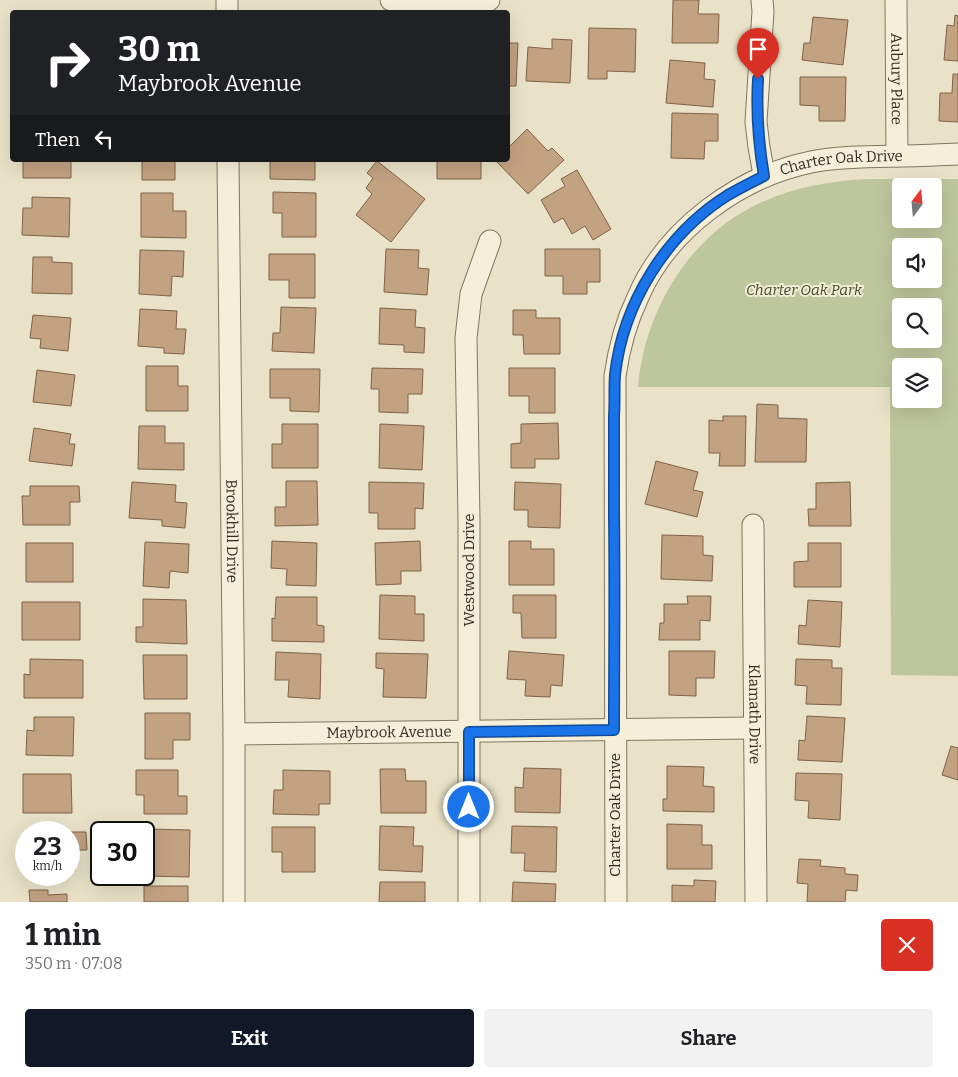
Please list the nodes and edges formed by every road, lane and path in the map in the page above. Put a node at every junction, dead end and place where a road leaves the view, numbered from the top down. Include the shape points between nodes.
1 (391, 0) edge
2 (489, 0) edge
3 (762, 0) edge
4 (896, 0) edge
5 (958, 154) edge
6 (897, 156) junction
7 (228, 162) edge
8 (764, 176) junction
9 (490, 241) dead end
10 (753, 525) dead end
11 (754, 728) junction
12 (614, 730) junction
13 (469, 732) junction
14 (234, 734) junction
15 (234, 902) edge
16 (470, 902) edge
17 (616, 902) edge
18 (756, 902) edge

1 - 2 street
3 - 8 street via 756,122
4 - 6 street, Aubury Place
5 - 6 street, Charter Oak Drive
6 - 8 street, Charter Oak Drive via 813,161
7 - 14 street, Brookhill Drive
8 - 12 street, Charter Oak Drive via 727,195 688,227 650,274 625,329 615,376
9 - 13 street, Westwood Drive via 471,294 466,338
10 - 11 street, Klamath Drive
11 - 12 street, Maybrook Avenue
11 - 18 street, Klamath Drive
12 - 13 street, Maybrook Avenue
12 - 17 street, Charter Oak Drive
13 - 14 street, Maybrook Avenue
13 - 16 street, Westwood Drive
14 - 15 street, Brookhill Drive

